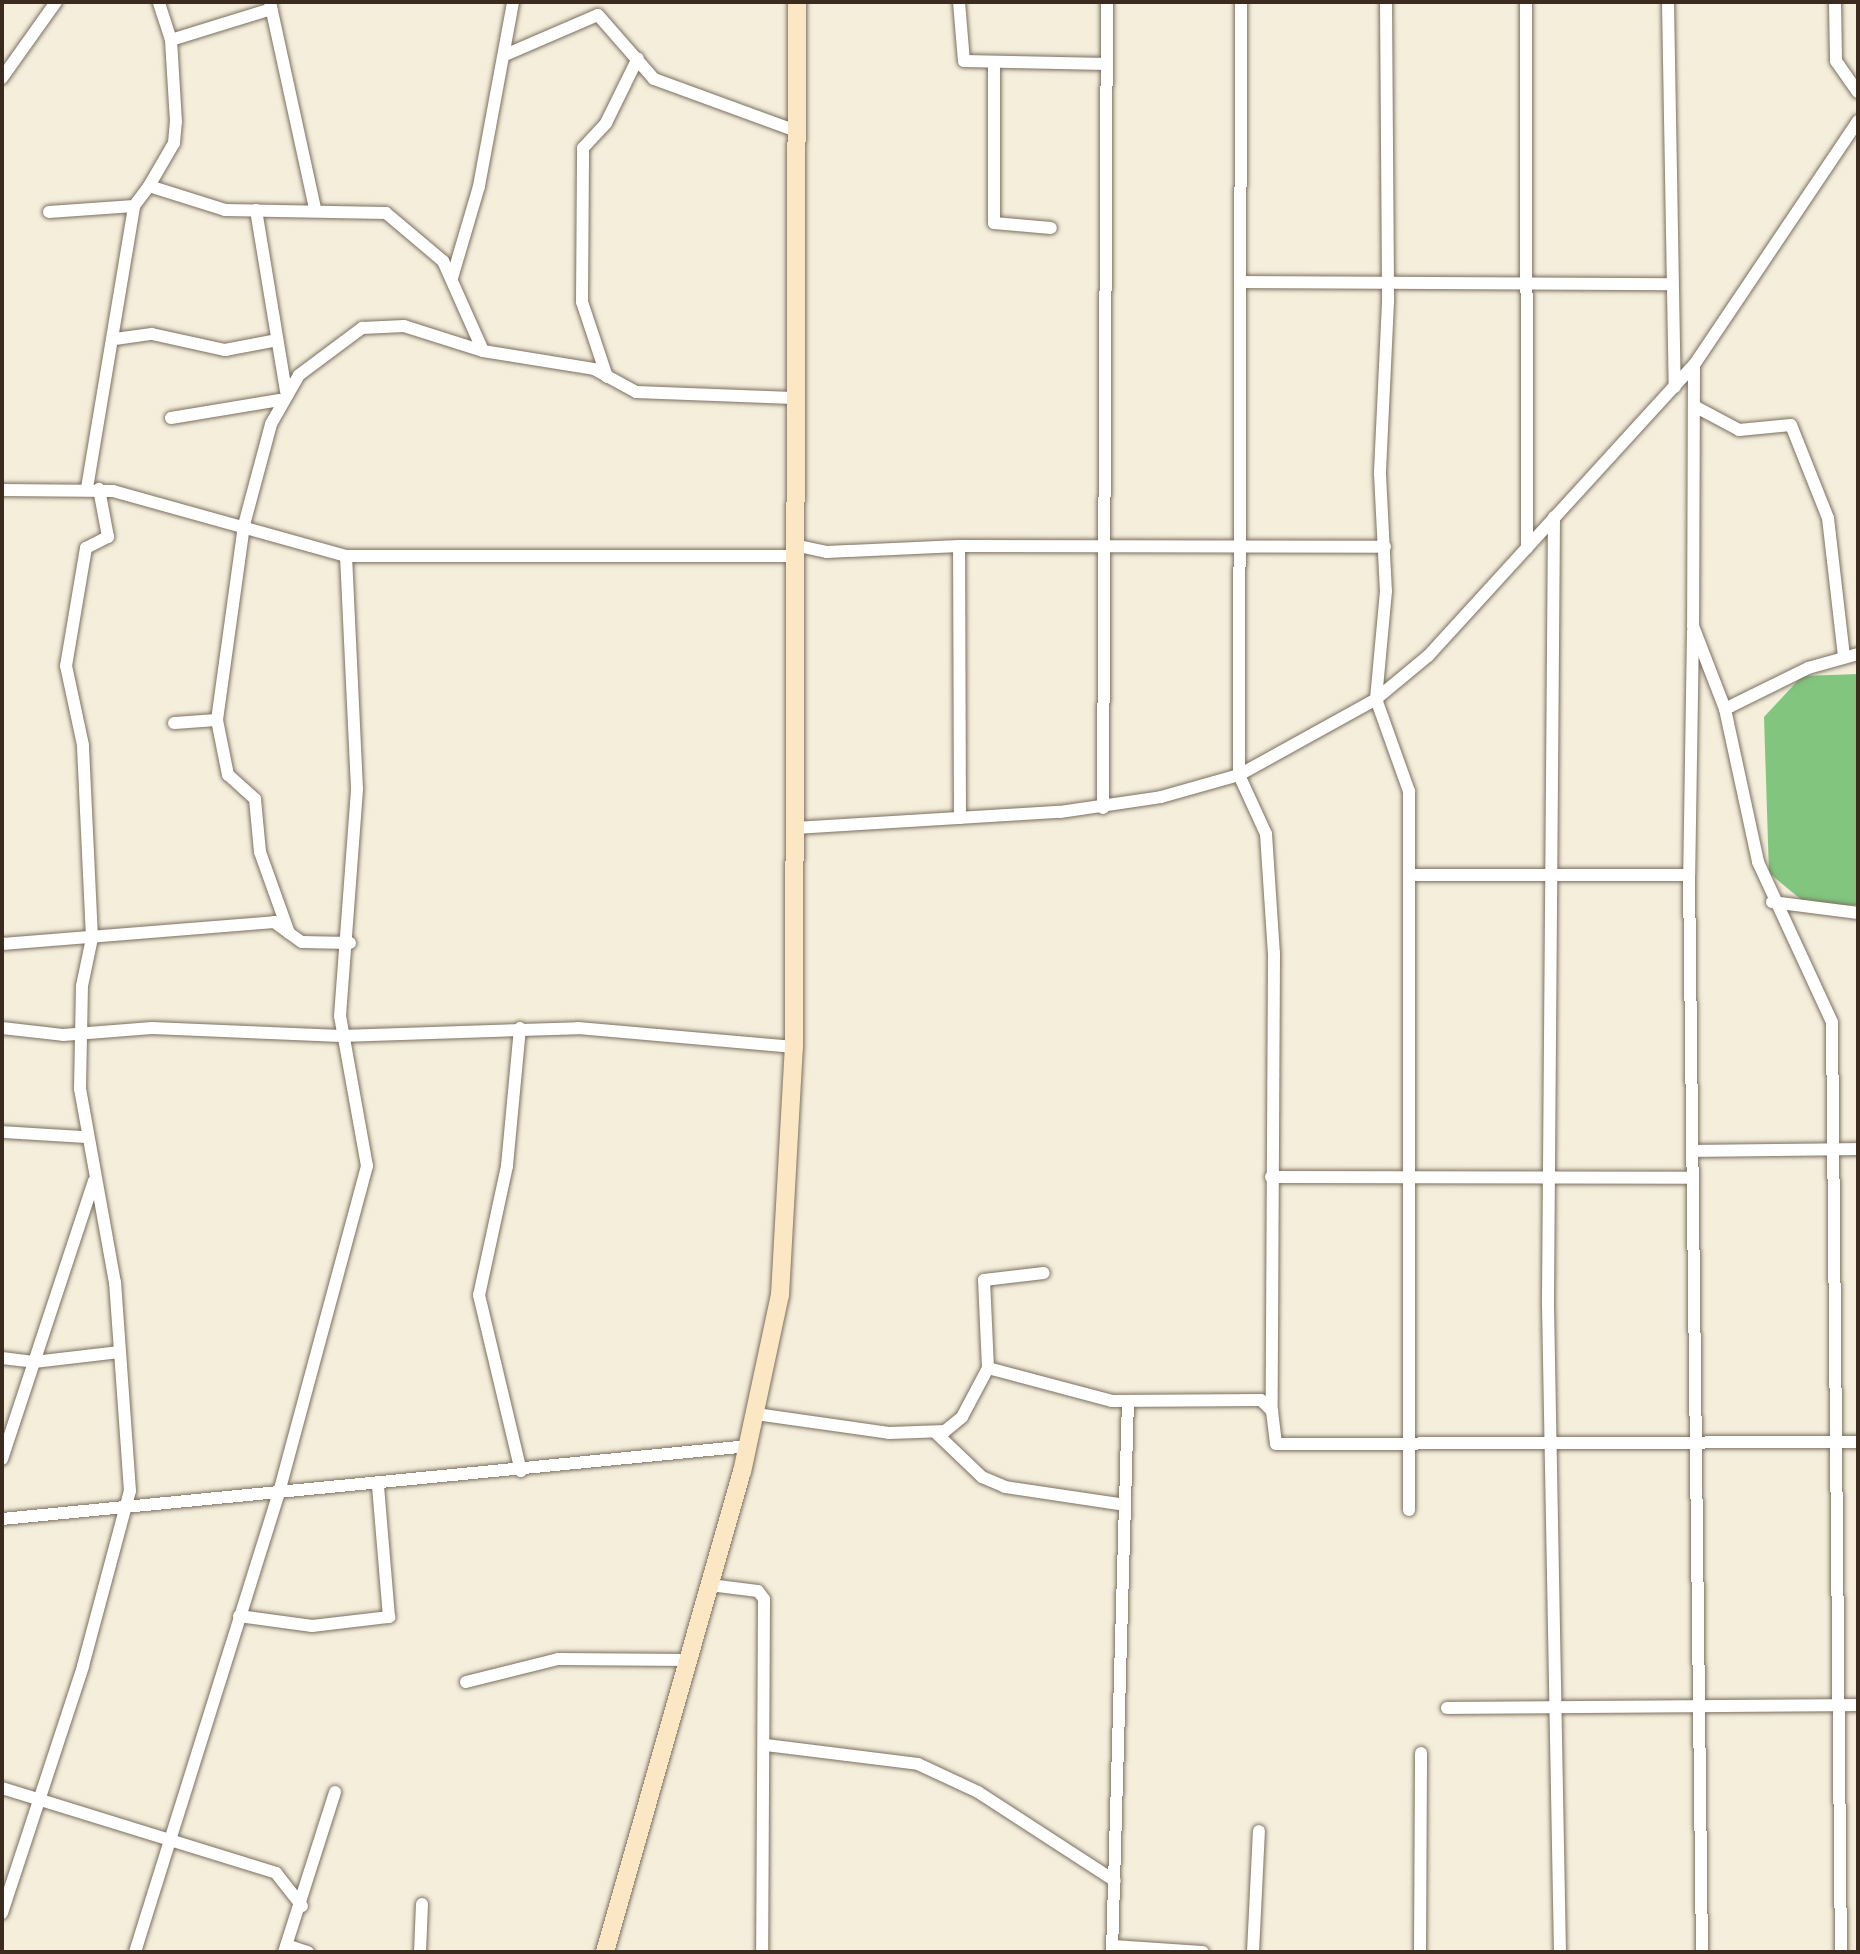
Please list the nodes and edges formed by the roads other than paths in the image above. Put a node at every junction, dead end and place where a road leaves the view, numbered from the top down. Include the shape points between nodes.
1 (159, 2) edge
2 (513, 2) edge
3 (797, 2) edge
4 (959, 2) edge
5 (1107, 2) edge
6 (1241, 2) edge
7 (1386, 2) edge
8 (1526, 2) edge
9 (1668, 2) edge
10 (1835, 2) edge
11 (53, 3) edge
12 (271, 6) edge
13 (171, 40) junction
14 (505, 55) junction
15 (638, 58) junction
16 (994, 64) junction
17 (1107, 64) junction
18 (2, 78) edge
19 (1858, 92) edge
20 (1858, 121) edge
21 (796, 131) junction
22 (149, 186) junction
23 (134, 206) junction
24 (315, 209) junction
25 (256, 210) junction
26 (49, 212) dead end
27 (1051, 228) dead end
28 (452, 278) junction
29 (1242, 282) junction
30 (1388, 282) junction
31 (1528, 284) junction
32 (1670, 284) junction
33 (115, 339) junction
34 (272, 341) junction
35 (483, 351) junction
36 (1694, 365) junction
37 (607, 377) junction
38 (1675, 387) junction
39 (283, 396) junction
40 (793, 398) junction
41 (1696, 407) junction
42 (171, 418) dead end
43 (93, 488) junction
44 (2, 490) edge
45 (1554, 517) junction
46 (244, 525) junction
47 (1242, 544) junction
48 (959, 546) junction
49 (1100, 546) junction
50 (1385, 547) junction
51 (1527, 548) junction
52 (794, 550) junction
53 (346, 556) junction
54 (1693, 626) junction
55 (1851, 655) edge
56 (1376, 699) junction
57 (1725, 709) junction
58 (217, 720) junction
59 (174, 723) dead end
60 (1239, 775) junction
61 (1103, 808) junction
62 (960, 818) junction
63 (795, 828) junction
64 (1410, 875) junction
65 (1689, 875) junction
66 (1552, 877) junction
67 (1772, 902) junction
68 (1858, 913) edge
69 (289, 933) junction
70 (92, 938) junction
71 (350, 943) junction
72 (2, 944) edge
73 (2, 1028) edge
74 (520, 1028) junction
75 (79, 1034) junction
76 (341, 1036) junction
77 (794, 1047) junction
78 (2, 1132) edge
79 (84, 1137) junction
80 (1835, 1149) junction
81 (1858, 1149) edge
82 (1693, 1151) junction
83 (1271, 1177) junction
84 (94, 1178) junction
85 (1693, 1178) junction
86 (1550, 1180) junction
87 (1411, 1182) junction
88 (1044, 1273) dead end
89 (119, 1352) junction
90 (2, 1358) edge
91 (34, 1362) junction
92 (988, 1368) junction
93 (1272, 1387) junction
94 (1261, 1400) junction
95 (1128, 1401) junction
96 (1272, 1411) junction
97 (756, 1414) junction
98 (936, 1433) junction
99 (1837, 1441) junction
100 (1410, 1442) junction
101 (1695, 1442) junction
102 (1858, 1442) edge
103 (749, 1446) junction
104 (1556, 1446) junction
105 (2, 1459) edge
106 (521, 1471) junction
107 (378, 1486) junction
108 (278, 1496) junction
109 (128, 1505) junction
110 (1125, 1505) junction
111 (1409, 1510) dead end
112 (2, 1519) edge
113 (710, 1585) junction
114 (239, 1616) junction
115 (689, 1660) junction
116 (466, 1682) dead end
117 (1699, 1705) junction
118 (1839, 1705) junction
119 (1858, 1705) edge
120 (1447, 1708) dead end
121 (1558, 1708) junction
122 (766, 1745) junction
123 (1421, 1753) dead end
124 (2, 1788) edge
125 (335, 1792) dead end
126 (40, 1800) junction
127 (1259, 1831) dead end
128 (171, 1840) junction
129 (1115, 1881) junction
130 (422, 1904) dead end
131 (302, 1906) junction
132 (2, 1913) edge
133 (286, 1949) edge
134 (1112, 1949) edge
135 (135, 1952) edge
136 (308, 1952) edge
137 (420, 1952) edge
138 (605, 1952) edge
139 (762, 1952) edge
140 (1203, 1952) edge
141 (1253, 1952) edge
142 (1420, 1952) edge
143 (1560, 1952) edge
144 (1702, 1952) edge
145 (1841, 1952) edge

1 - 13 street
2 - 14 street
3 - 21 main road
4 - 16 street via 961,56
5 - 17 street
6 - 29 street
7 - 30 street
8 - 31 street
9 - 32 street
10 - 19 street via 1836,61
11 - 18 street
12 - 13 street
12 - 24 street
13 - 22 street via 174,143
14 - 15 street via 598,15
14 - 28 street
15 - 21 street via 654,79
15 - 37 street via 606,123 583,148 582,302
16 - 17 street
16 - 27 street via 994,223
17 - 49 street
20 - 36 street
21 - 40 main road
22 - 23 street
22 - 25 street via 214,208
23 - 26 street
23 - 33 street
24 - 25 street
24 - 28 street via 390,215
25 - 34 street
28 - 35 street
29 - 30 street
29 - 47 street
30 - 31 street
30 - 50 street via 1380,474
31 - 32 street
31 - 51 street
32 - 38 street
33 - 34 street via 152,334 225,350
33 - 43 street
34 - 39 street
35 - 37 street via 594,369
35 - 39 street via 404,326 362,328
36 - 38 street
36 - 41 street
37 - 40 street via 636,392
38 - 45 street
39 - 42 street
39 - 46 street
40 - 52 main road
41 - 54 street
41 - 55 street via 1739,430 1791,425 1828,518
43 - 44 street
43 - 46 street
43 - 70 street via 108,537 86,548 66,666 83,745
45 - 51 street
45 - 66 street
46 - 53 street
46 - 58 street
47 - 49 street
47 - 50 street
47 - 60 street
48 - 49 street
48 - 52 street
48 - 62 street
49 - 61 street
50 - 56 street
51 - 56 street via 1428,656
52 - 53 street
52 - 63 main road
53 - 71 street via 357,789
54 - 57 street
54 - 65 street
55 - 57 street
56 - 60 street
56 - 64 street via 1409,791
57 - 67 street
58 - 59 street
58 - 69 street via 228,775 256,804 260,852
60 - 61 street
60 - 83 street via 1266,834 1274,953
61 - 62 street
62 - 63 street
63 - 77 main road
64 - 66 street
64 - 87 street
65 - 66 street
65 - 82 street
66 - 86 street
67 - 68 street
67 - 80 street via 1832,1022
69 - 70 street via 274,922
69 - 71 street via 302,942
70 - 72 street
70 - 75 street
71 - 76 street
73 - 75 street
74 - 76 street
74 - 77 street
74 - 106 street via 507,1166 479,1295
75 - 76 street via 152,1028
75 - 79 street
76 - 108 street via 367,1166
77 - 97 main road via 780,1295
78 - 79 street
79 - 84 street
80 - 81 street
80 - 82 street
80 - 99 street
82 - 85 street
83 - 87 street
83 - 93 street
84 - 89 street
84 - 91 street
85 - 86 street
85 - 101 street
86 - 87 street
86 - 104 street
87 - 100 street
88 - 92 street via 984,1280
89 - 91 street
89 - 109 street
90 - 91 street
91 - 105 street
92 - 95 street
92 - 98 street via 962,1417
93 - 94 street
93 - 96 street
94 - 95 street
94 - 96 street
95 - 110 street
96 - 100 street via 1276,1444
97 - 98 street
97 - 103 main road
98 - 110 street via 982,1477 1005,1487
99 - 101 street
99 - 102 street
99 - 118 street
100 - 104 street
100 - 111 street
101 - 104 street
101 - 117 street
103 - 106 street
103 - 113 main road
104 - 121 street
106 - 107 street
107 - 108 street
107 - 114 street via 389,1617 312,1626
108 - 109 street
108 - 114 street
109 - 112 street
109 - 126 street
110 - 129 street
113 - 115 main road
113 - 122 street via 758,1591 764,1599
114 - 128 street
115 - 116 street via 558,1659
115 - 138 main road
117 - 118 street
117 - 121 street
117 - 144 street
118 - 119 street
118 - 145 street
120 - 121 street
121 - 143 street
122 - 129 street via 918,1764 991,1800
122 - 139 street
123 - 142 street
124 - 126 street
125 - 131 street
126 - 128 street
126 - 132 street
127 - 141 street
128 - 131 street via 276,1873
128 - 135 street
129 - 134 street
130 - 137 street
131 - 133 street
133 - 136 street
134 - 140 street

